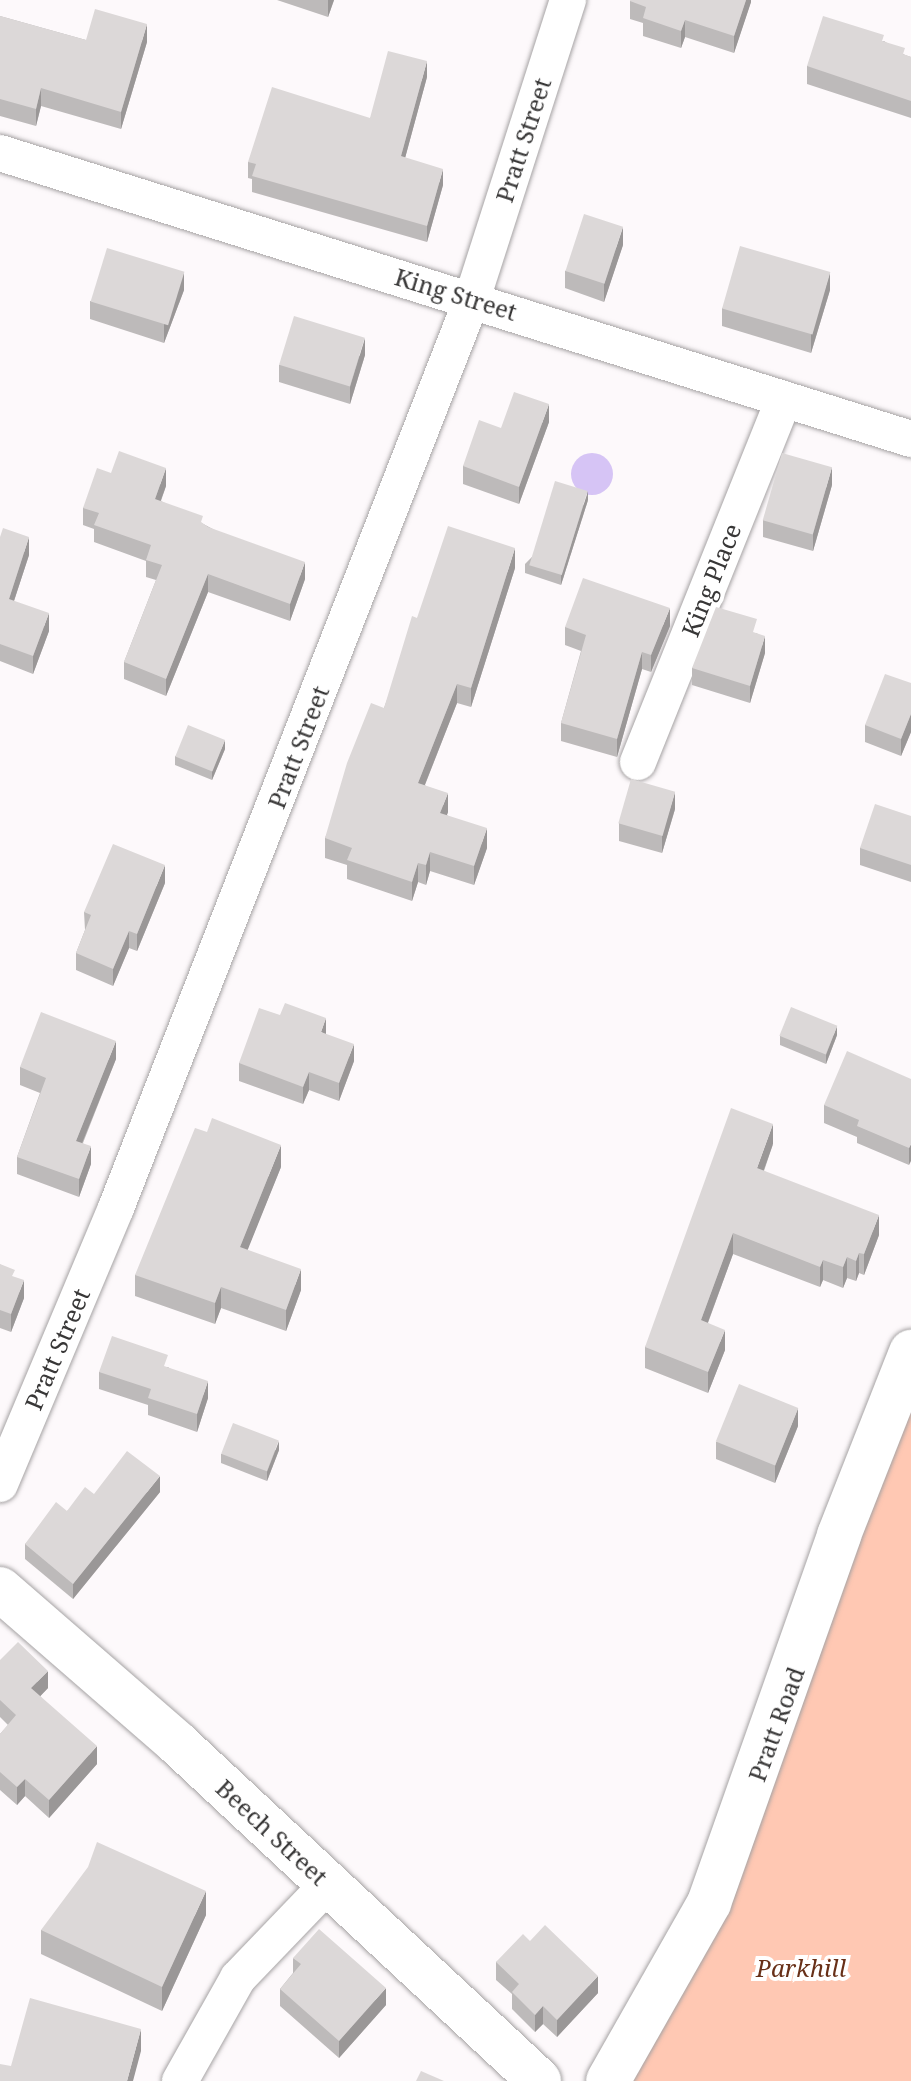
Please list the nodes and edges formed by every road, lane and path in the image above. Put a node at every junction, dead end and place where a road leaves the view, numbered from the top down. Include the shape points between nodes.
1 (568, 0) edge
2 (0, 153) edge
3 (472, 299) junction
4 (784, 399) junction
5 (911, 439) edge
6 (638, 762) dead end
7 (911, 1352) edge
8 (0, 1484) edge
9 (0, 1589) edge
10 (328, 1884) junction
11 (180, 2081) edge
12 (539, 2081) edge
13 (608, 2081) edge

1 - 3 street, Pratt Street
2 - 3 street, King Street
3 - 4 street, King Street
3 - 8 street, Pratt Street via 122,1194
4 - 5 street, King Street
4 - 6 street, King Place
7 - 13 street, Pratt Road via 839,1535 709,1903
9 - 10 street, Beech Street
10 - 11 street via 238,1978
10 - 12 street, Beech Street

